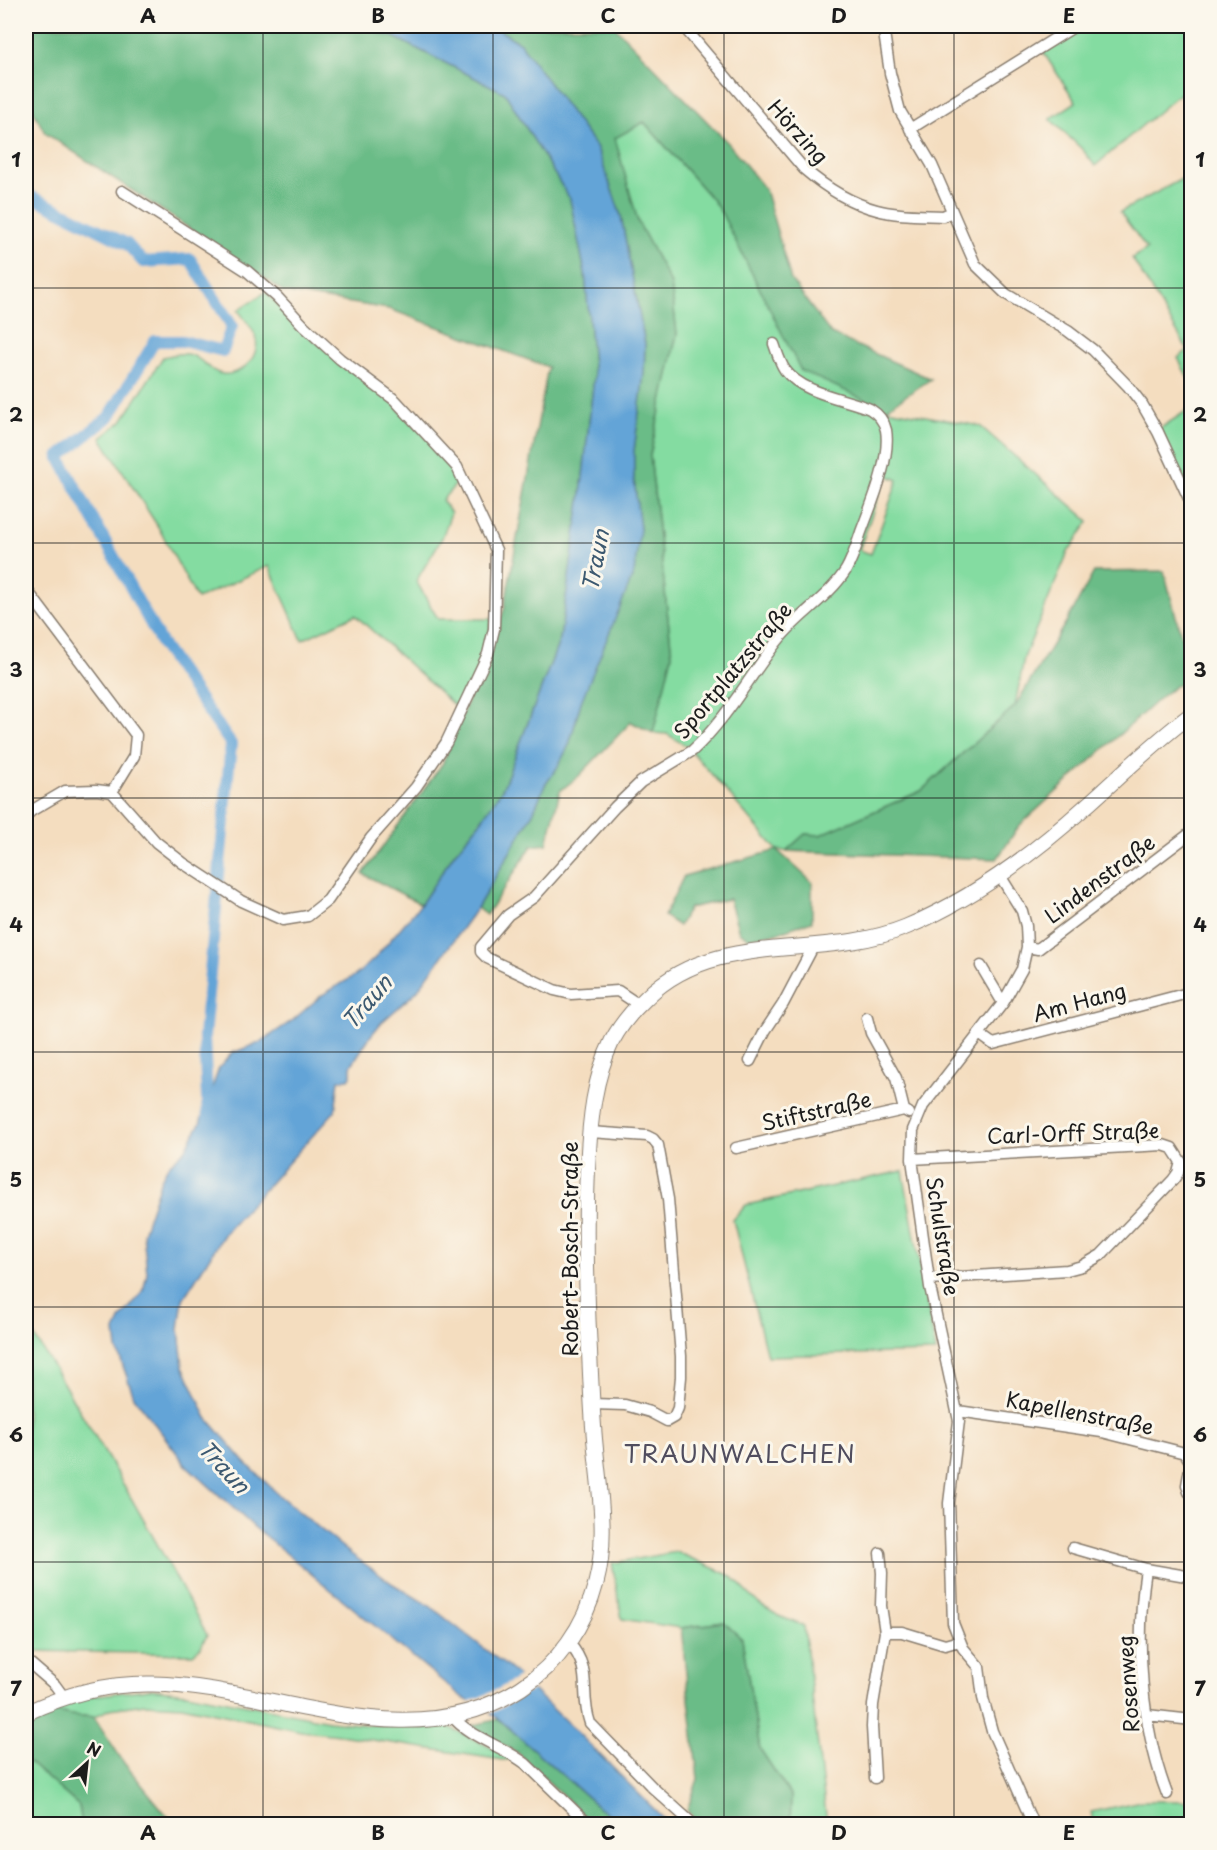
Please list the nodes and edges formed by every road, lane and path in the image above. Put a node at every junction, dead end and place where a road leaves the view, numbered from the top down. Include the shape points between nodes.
1 (683, 26) edge
2 (883, 26) edge
3 (1075, 26) edge
4 (910, 129) junction
5 (123, 191) dead end
6 (952, 212) junction
7 (774, 344) dead end
8 (1191, 505) edge
9 (26, 589) edge
10 (1191, 714) edge
11 (112, 792) junction
12 (26, 816) edge
13 (1191, 832) edge
14 (999, 874) junction
15 (812, 945) junction
16 (1027, 947) junction
17 (981, 966) dead end
18 (1191, 992) edge
19 (1003, 1003) junction
20 (639, 1005) junction
21 (867, 1018) dead end
22 (979, 1034) junction
23 (750, 1061) dead end
24 (904, 1110) junction
25 (917, 1118) junction
26 (590, 1132) junction
27 (736, 1148) dead end
28 (912, 1159) junction
29 (929, 1279) junction
30 (592, 1404) junction
31 (958, 1411) junction
32 (1191, 1494) edge
33 (1073, 1548) dead end
34 (880, 1553) dead end
35 (1146, 1569) junction
36 (1191, 1577) edge
37 (885, 1632) junction
38 (959, 1641) junction
39 (569, 1643) junction
40 (26, 1660) edge
41 (63, 1696) junction
42 (26, 1713) edge
43 (451, 1715) junction
44 (1147, 1715) junction
45 (1191, 1720) edge
46 (875, 1778) dead end
47 (1167, 1794) dead end
48 (588, 1824) edge
49 (693, 1824) edge
50 (1033, 1824) edge

1 - 6 street, Hörzing via 819,182 878,210 944,216
2 - 4 street via 890,73 900,111
3 - 4 street
4 - 6 street via 932,165
5 - 11 street via 247,271 340,359 395,400 457,467 496,550 494,629 488,654 446,743 328,900 308,916 283,920 225,891 156,842
6 - 8 street via 975,264 1006,294 1093,350 1128,386 1158,432
7 - 20 street, Sportplatzstraße via 784,370 797,381 870,409 884,424 886,445 880,478 850,564 839,580 780,637 716,726 693,751 641,782 534,897 508,915 481,947 487,958 554,990 572,994 618,991
9 - 11 street via 136,735 134,756
10 - 14 main road, Robert-Bosch-Straße via 1080,812
11 - 12 street via 65,791
13 - 16 street, Lindenstraße via 1038,949
14 - 15 main road, Robert-Bosch-Straße via 904,928 853,941
14 - 16 street, Schulstraße via 1022,911
15 - 20 main road, Robert-Bosch-Straße via 738,953 703,962 675,975
15 - 23 street
16 - 19 street, Schulstraße via 1022,969
17 - 19 street
18 - 22 street, Am Hang via 993,1044
19 - 22 street, Schulstraße
20 - 26 main road, Robert-Bosch-Straße via 604,1059
21 - 24 street via 896,1078
22 - 25 street, Schulstraße
24 - 25 street
24 - 27 street, Stiftstraße
25 - 28 street, Schulstraße
26 - 30 main road, Robert-Bosch-Straße via 586,1264
26 - 30 street via 646,1136 653,1139 661,1152 681,1356 678,1408 669,1421 624,1405
28 - 29 street, Schulstraße
28 - 29 street, Carl-Orff Straße via 1163,1145 1172,1148 1180,1162 1173,1180 1101,1256 1082,1266
29 - 31 street, Schulstraße
30 - 39 main road, Robert-Bosch-Straße via 602,1544 591,1599
31 - 32 street, Kapellenstraße via 1102,1432 1185,1453 1191,1463 1187,1485
31 - 38 street, Schulstraße via 949,1522 952,1614
33 - 35 street
34 - 37 street
35 - 36 street
35 - 44 street, Rosenweg via 1142,1621
37 - 38 street via 902,1632 945,1645
37 - 46 street via 873,1705
38 - 50 street via 979,1666 992,1731
39 - 43 main road, Robert-Bosch-Straße via 549,1666 514,1692
39 - 49 street via 583,1664 590,1723
40 - 41 street
41 - 42 main road, Robert-Bosch-Straße
41 - 43 main road, Robert-Bosch-Straße via 151,1684 197,1688 366,1718 397,1720
43 - 48 street via 467,1731 515,1755
44 - 45 street
44 - 47 street, Rosenweg via 1158,1772

